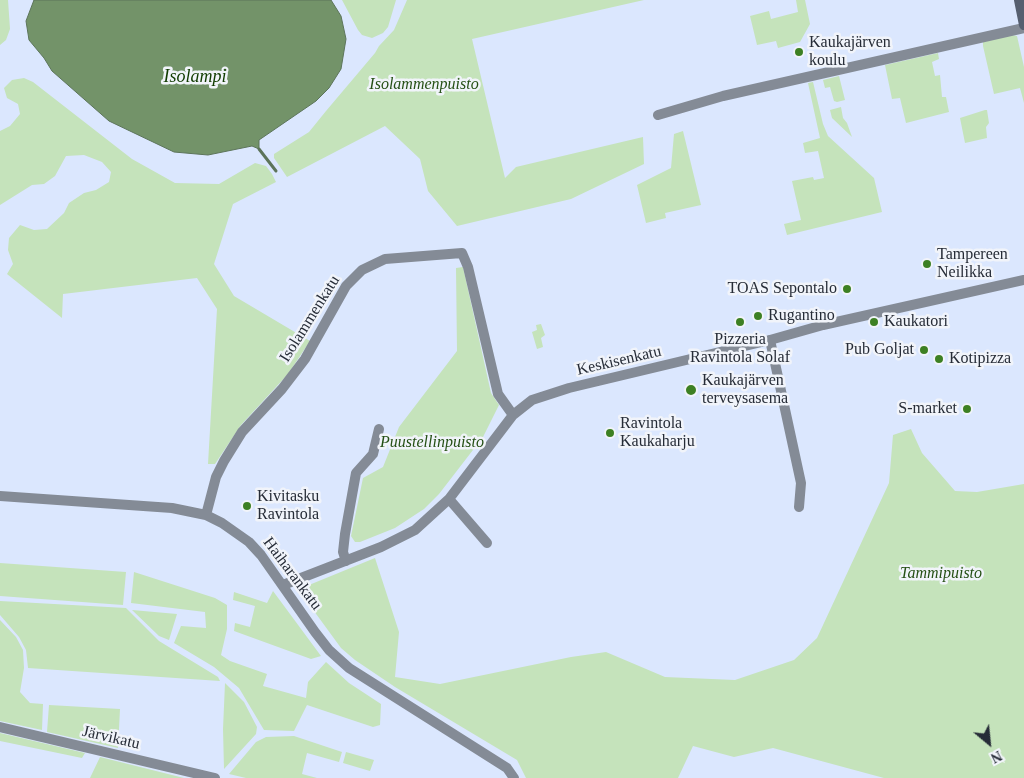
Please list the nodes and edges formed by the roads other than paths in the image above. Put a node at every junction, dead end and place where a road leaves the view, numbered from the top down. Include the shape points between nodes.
1 (1019, 0) edge
2 (1024, 26) edge
3 (658, 115) dead end
4 (1024, 280) edge
5 (770, 340) junction
6 (513, 415) junction
7 (379, 429) dead end
8 (0, 496) edge
9 (449, 499) junction
10 (800, 507) dead end
11 (206, 515) junction
12 (487, 543) dead end
13 (346, 561) junction
14 (284, 586) junction
15 (0, 727) edge
16 (215, 778) edge
17 (514, 778) edge

1 - 2 main road
2 - 3 street via 728,94
4 - 5 street, Keskisenkatu
5 - 6 street, Keskisenkatu via 544,395
5 - 10 street via 802,483
6 - 9 street, Keskisenkatu
6 - 11 street, Isolammenkatu via 498,394 462,253 385,259 362,270 346,286 305,359 242,432 216,478
7 - 13 street via 373,454 356,472 343,552
8 - 11 street, Haiharankatu via 155,506
9 - 12 street
9 - 13 street, Keskisenkatu via 415,530
11 - 14 street, Haiharankatu via 249,542
13 - 14 street, Keskisenkatu
14 - 17 street, Haiharankatu via 329,650 349,668 507,768
15 - 16 street, Järvikatu

